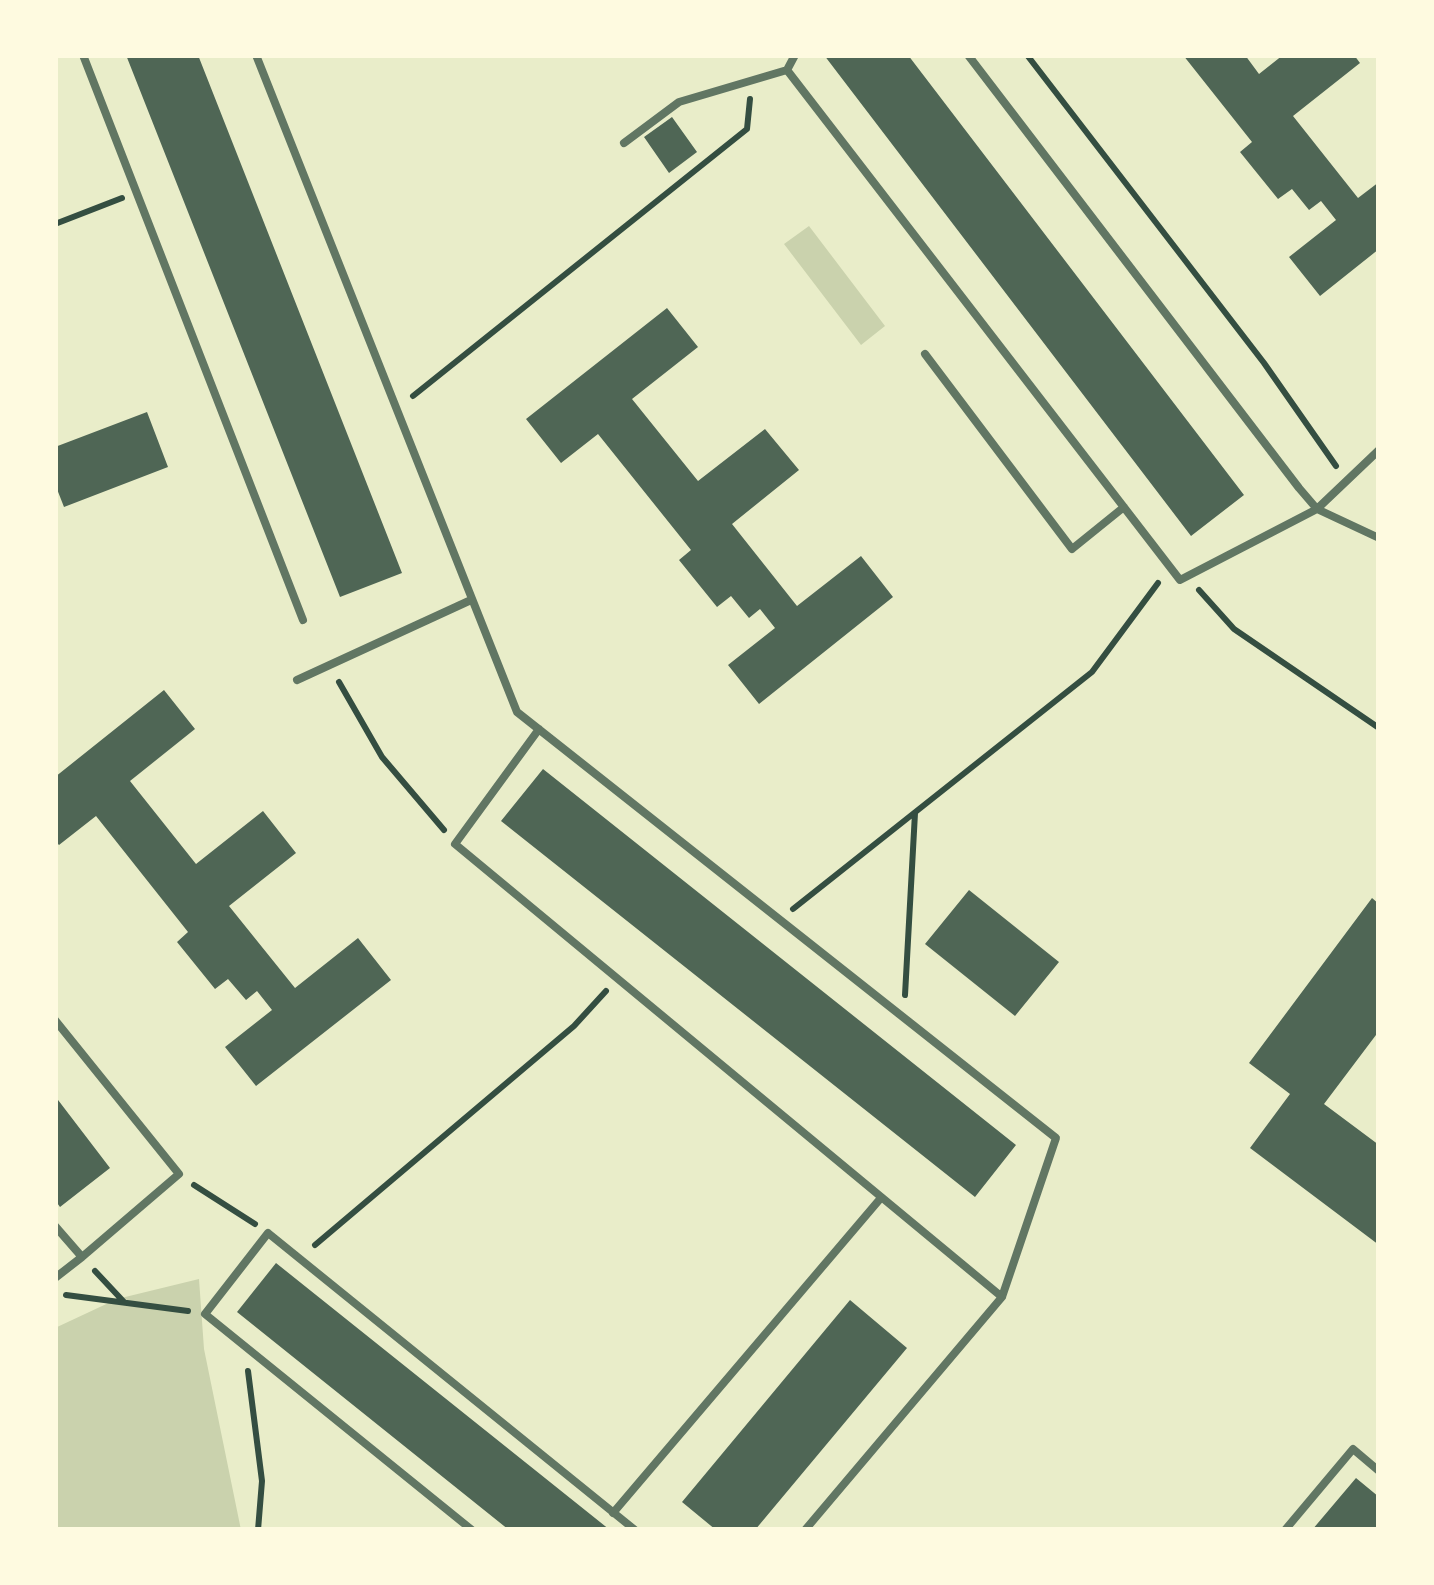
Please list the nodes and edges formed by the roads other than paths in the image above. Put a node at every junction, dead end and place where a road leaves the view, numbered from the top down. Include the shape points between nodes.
1 (83, 55) edge
2 (256, 55) edge
3 (795, 55) edge
4 (968, 55) edge
5 (787, 70) junction
6 (624, 143) dead end
7 (924, 354) dead end
8 (1379, 450) edge
9 (1124, 507) junction
10 (1317, 509) junction
11 (1379, 538) edge
12 (471, 600) junction
13 (303, 620) dead end
14 (297, 680) dead end
15 (539, 729) junction
16 (55, 1020) edge
17 (880, 1199) junction
18 (55, 1226) edge
19 (82, 1257) junction
20 (55, 1278) edge
21 (1002, 1298) junction
22 (1379, 1470) edge
23 (613, 1512) junction
24 (472, 1530) edge
25 (635, 1530) edge
26 (806, 1530) edge
27 (1285, 1530) edge

1 - 13 lane
2 - 12 lane
3 - 5 lane
4 - 10 lane
5 - 6 lane via 679,102
5 - 9 lane
7 - 9 lane via 1072,549
8 - 10 lane
9 - 10 lane via 1180,580
10 - 11 lane
12 - 14 lane
12 - 15 lane via 517,712
15 - 17 lane via 456,844
15 - 21 lane via 1056,1138
16 - 19 lane via 179,1174
17 - 21 lane
17 - 23 lane
18 - 19 lane
19 - 20 lane
21 - 26 lane
22 - 27 lane via 1353,1450
23 - 24 lane via 268,1233 205,1314
23 - 25 lane

